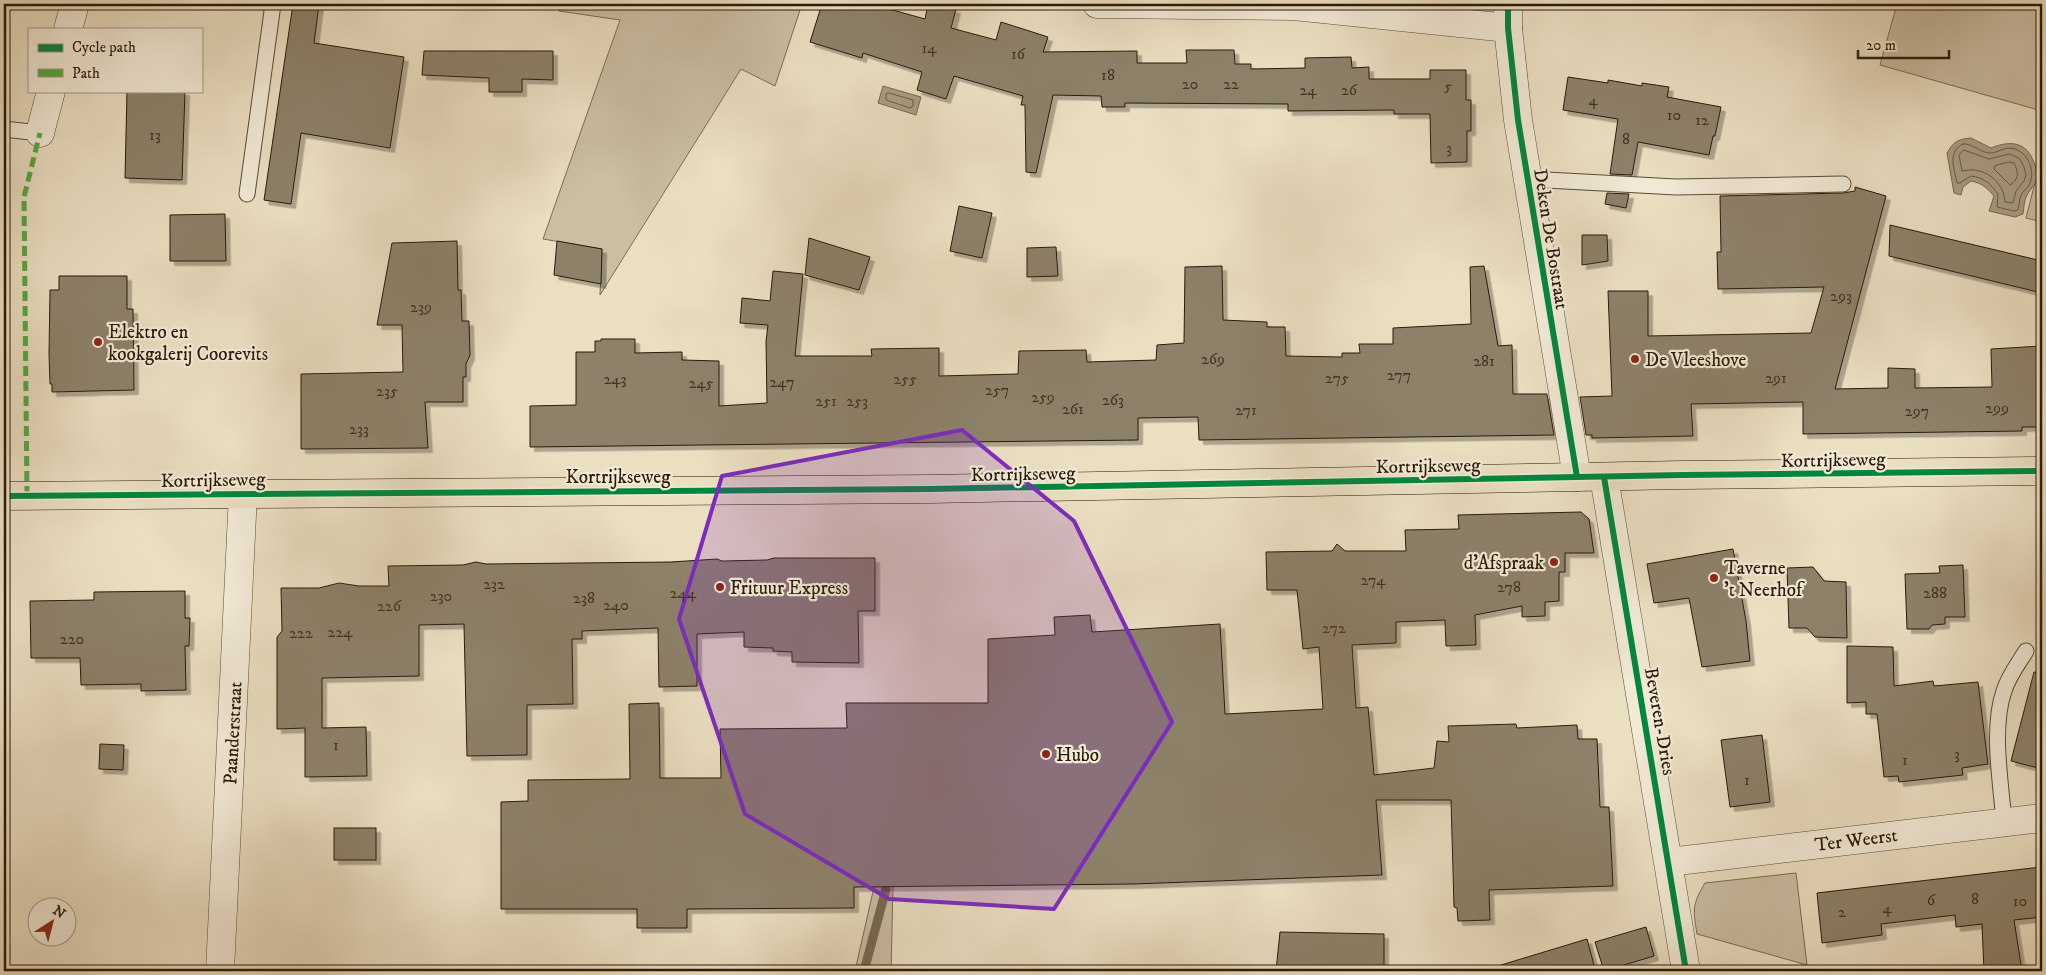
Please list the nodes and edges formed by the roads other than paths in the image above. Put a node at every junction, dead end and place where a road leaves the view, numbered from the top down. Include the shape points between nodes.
1 (75, 4) edge
2 (273, 4) edge
3 (1097, 4) edge
4 (1508, 16) edge
5 (68, 28) edge
6 (51, 92) edge
7 (4, 129) edge
8 (40, 133) joint
9 (1528, 179) junction
10 (1843, 184) dead end
11 (247, 194) dead end
12 (2042, 471) edge
13 (1591, 477) junction
14 (243, 494) junction
15 (4, 496) edge
16 (2026, 651) dead end
17 (2042, 818) edge
18 (2004, 822) junction
19 (1669, 862) junction
20 (220, 971) edge
21 (1686, 971) edge

1 - 5 street
2 - 11 lane
3 - 4 street via 1294,6
4 - 9 street, Deken De Bostraat via 1518,120
6 - 8 street
7 - 8 lane
9 - 10 lane via 1676,187
9 - 13 street, Deken De Bostraat
12 - 13 main road, Kortrijkseweg
13 - 14 main road, Kortrijkseweg via 930,489
13 - 19 street, Beveren-Dries
14 - 15 main road, Kortrijkseweg
14 - 20 street, Paanderstraat
16 - 18 lane via 2004,689 1998,710
17 - 18 street, Ter Weerst
18 - 19 street, Ter Weerst
19 - 21 street, Beveren-Dries

